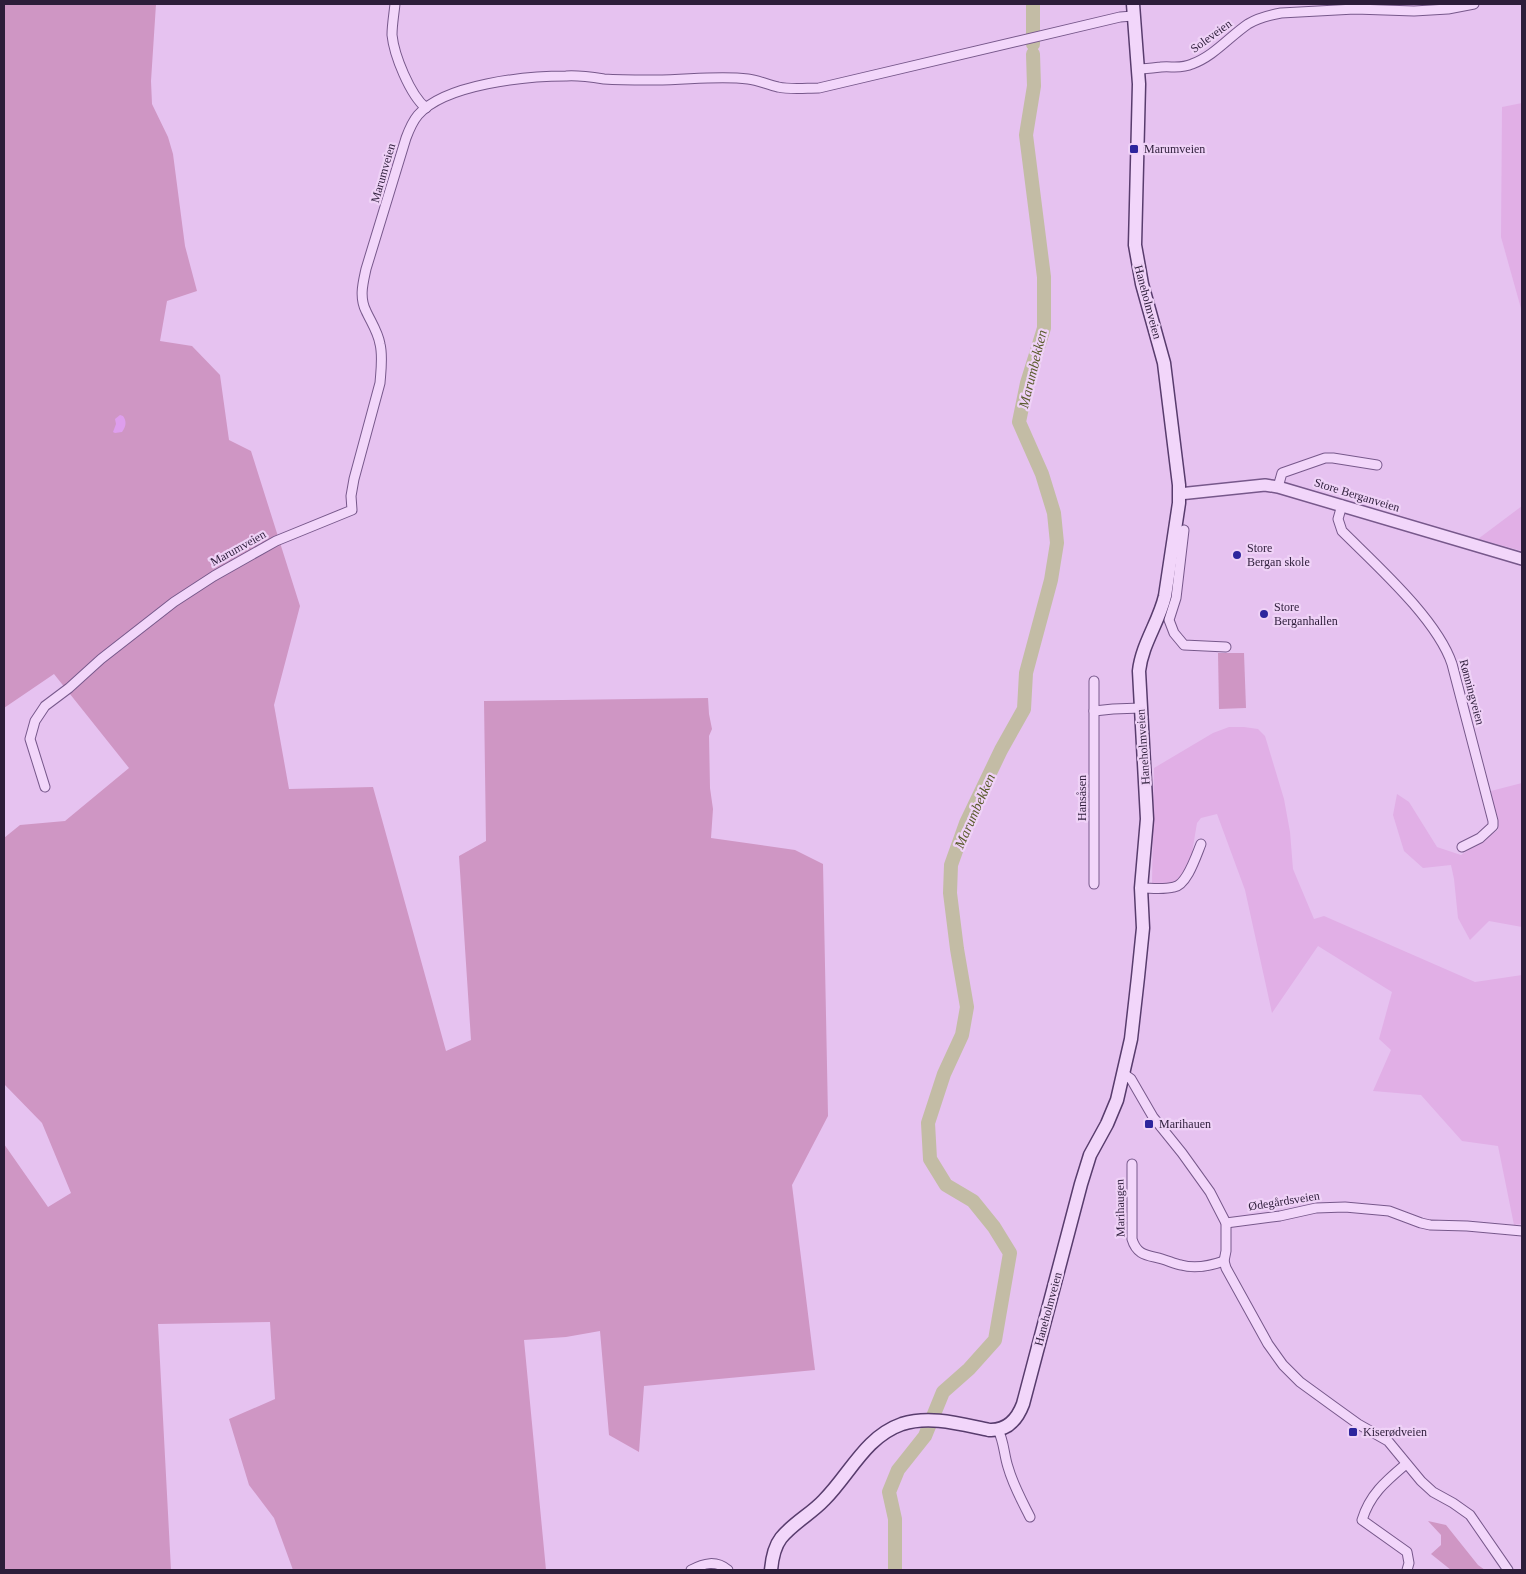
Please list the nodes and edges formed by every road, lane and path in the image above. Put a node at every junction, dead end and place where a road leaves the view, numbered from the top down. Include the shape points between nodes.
1 (395, 4) edge
2 (1474, 4) edge
3 (1133, 10) edge
4 (1138, 69) junction
5 (426, 108) junction
6 (1377, 465) dead end
7 (1278, 487) junction
8 (1179, 494) junction
9 (1342, 505) junction
10 (1522, 559) edge
11 (1166, 611) junction
12 (1226, 647) dead end
13 (1094, 680) dead end
14 (1141, 708) junction
15 (1094, 711) junction
16 (45, 786) dead end
17 (1202, 844) dead end
18 (1462, 847) dead end
19 (1094, 884) dead end
20 (1141, 888) junction
21 (1124, 1074) junction
22 (1132, 1164) dead end
23 (1226, 1223) junction
24 (1522, 1230) edge
25 (1224, 1261) junction
26 (998, 1430) junction
27 (1406, 1464) junction
28 (1030, 1517) dead end
29 (691, 1570) edge
30 (728, 1570) edge
31 (771, 1570) edge
32 (1407, 1570) edge
33 (1508, 1570) edge

1 - 5 street via 392,35 398,58 405,78
2 - 4 street, Soleveien via 1414,11 1355,9 1281,13 1249,23 1213,52 1190,65
3 - 4 main road, Haneholmveien
3 - 5 street, Marumveien via 1120,17 820,88 778,87 750,79 519,78 452,94
4 - 8 main road, Haneholmveien via 1135,245 1142,284 1164,363
5 - 16 street, Marumveien via 418,114 406,138 362,288 365,308 377,331 382,367 354,479 352,510 276,541 214,576 174,602 45,706 35,721 30,739
6 - 7 street via 1325,458 1282,473
7 - 8 street, Store Berganveien via 1265,485
7 - 9 street, Store Berganveien
8 - 11 main road, Haneholmveien via 1180,536 1168,582
9 - 10 street, Store Berganveien
9 - 18 street, Rønningveien via 1338,519 1342,531 1411,603 1434,631 1452,664 1493,821 1493,826 1483,836
11 - 12 street, Haneholmveien via 1170,626 1184,645
11 - 14 main road, Haneholmveien via 1144,649 1140,663
13 - 15 street, Hansåsen
14 - 15 street
14 - 20 main road, Haneholmveien via 1147,819
15 - 19 street, Hansåsen
17 - 20 street via 1180,885 1174,888
20 - 21 main road, Haneholmveien via 1142,938
21 - 23 street via 1131,1079 1153,1116 1210,1192
21 - 26 main road, Haneholmveien via 1114,1110 1093,1149 1081,1184 1021,1408 1012,1422
22 - 25 street, Marihaugen via 1132,1239 1136,1248 1145,1255 1182,1266 1202,1267
23 - 24 street, Ødegårdsveien via 1316,1208 1344,1207 1389,1211 1430,1225
23 - 25 street
25 - 27 street via 1240,1297 1283,1365 1332,1406 1388,1441
26 - 28 street via 1011,1477
26 - 31 main road via 920,1420 882,1434 870,1444 830,1495 781,1538
27 - 32 street via 1372,1496 1362,1520 1407,1552
27 - 33 street via 1433,1492 1470,1515
29 - 30 street via 710,1563 718,1563

